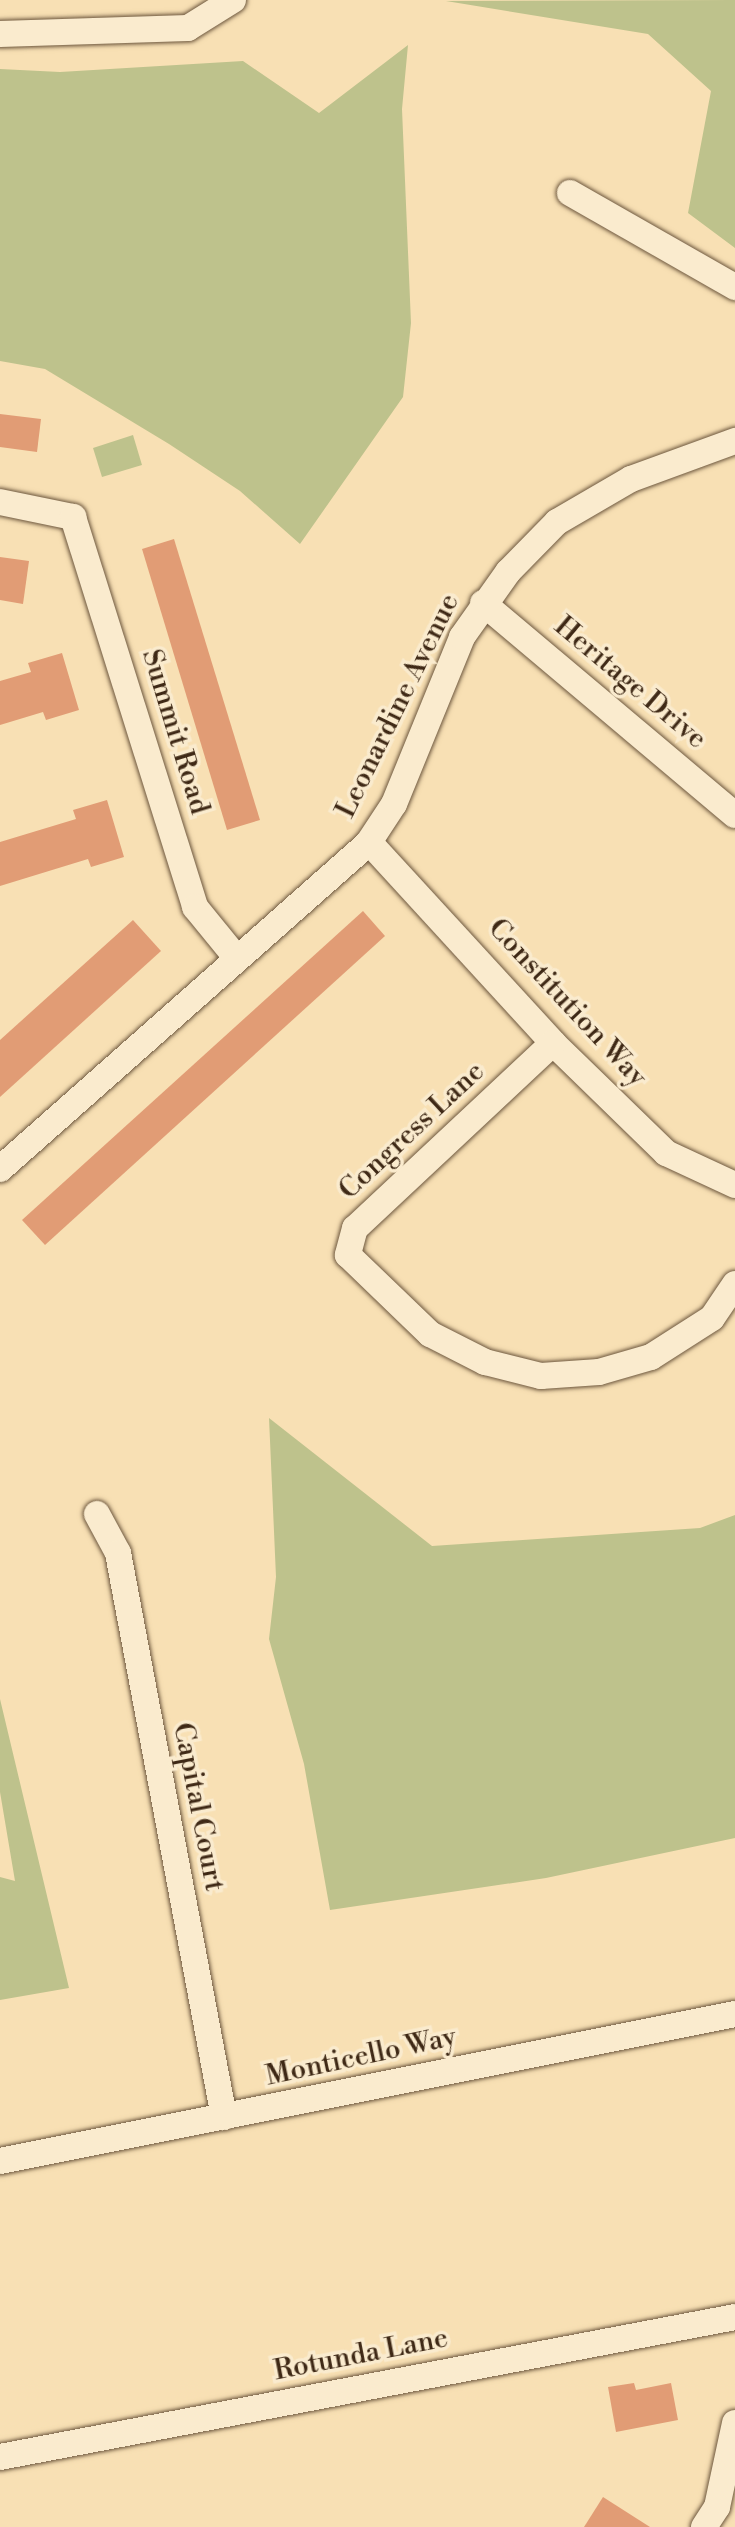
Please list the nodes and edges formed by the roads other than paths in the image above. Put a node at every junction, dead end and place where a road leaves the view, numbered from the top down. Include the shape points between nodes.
1 (233, 0) edge
2 (0, 34) edge
3 (570, 193) dead end
4 (735, 287) edge
5 (735, 441) edge
6 (0, 502) edge
7 (483, 603) junction
8 (735, 815) edge
9 (369, 842) junction
10 (235, 956) junction
11 (553, 1043) junction
12 (0, 1169) edge
13 (735, 1185) edge
14 (735, 1284) edge
15 (97, 1514) dead end
16 (735, 2014) edge
17 (224, 2117) junction
18 (0, 2161) edge
19 (735, 2317) edge
20 (735, 2423) edge
21 (0, 2457) edge
22 (704, 2527) edge

1 - 2 street via 188,28
3 - 4 street
5 - 7 street, Leonardine Avenue via 631,479 557,522
6 - 10 street, Summit Road via 73,517 195,907
7 - 8 street, Heritage Drive
7 - 9 street, Leonardine Avenue via 462,637 394,804
9 - 10 street, Leonardine Avenue
9 - 11 street, Constitution Way
10 - 12 street, Leonardine Avenue
11 - 13 street, Constitution Way via 666,1153
11 - 14 street, Congress Lane via 355,1228 348,1255 430,1334 485,1362 541,1376 599,1372 651,1357 712,1318
15 - 17 street, Capital Court via 118,1553
16 - 17 street, Monticello Way
17 - 18 street, Monticello Way
19 - 21 street, Rotunda Lane
20 - 22 street via 717,2507

